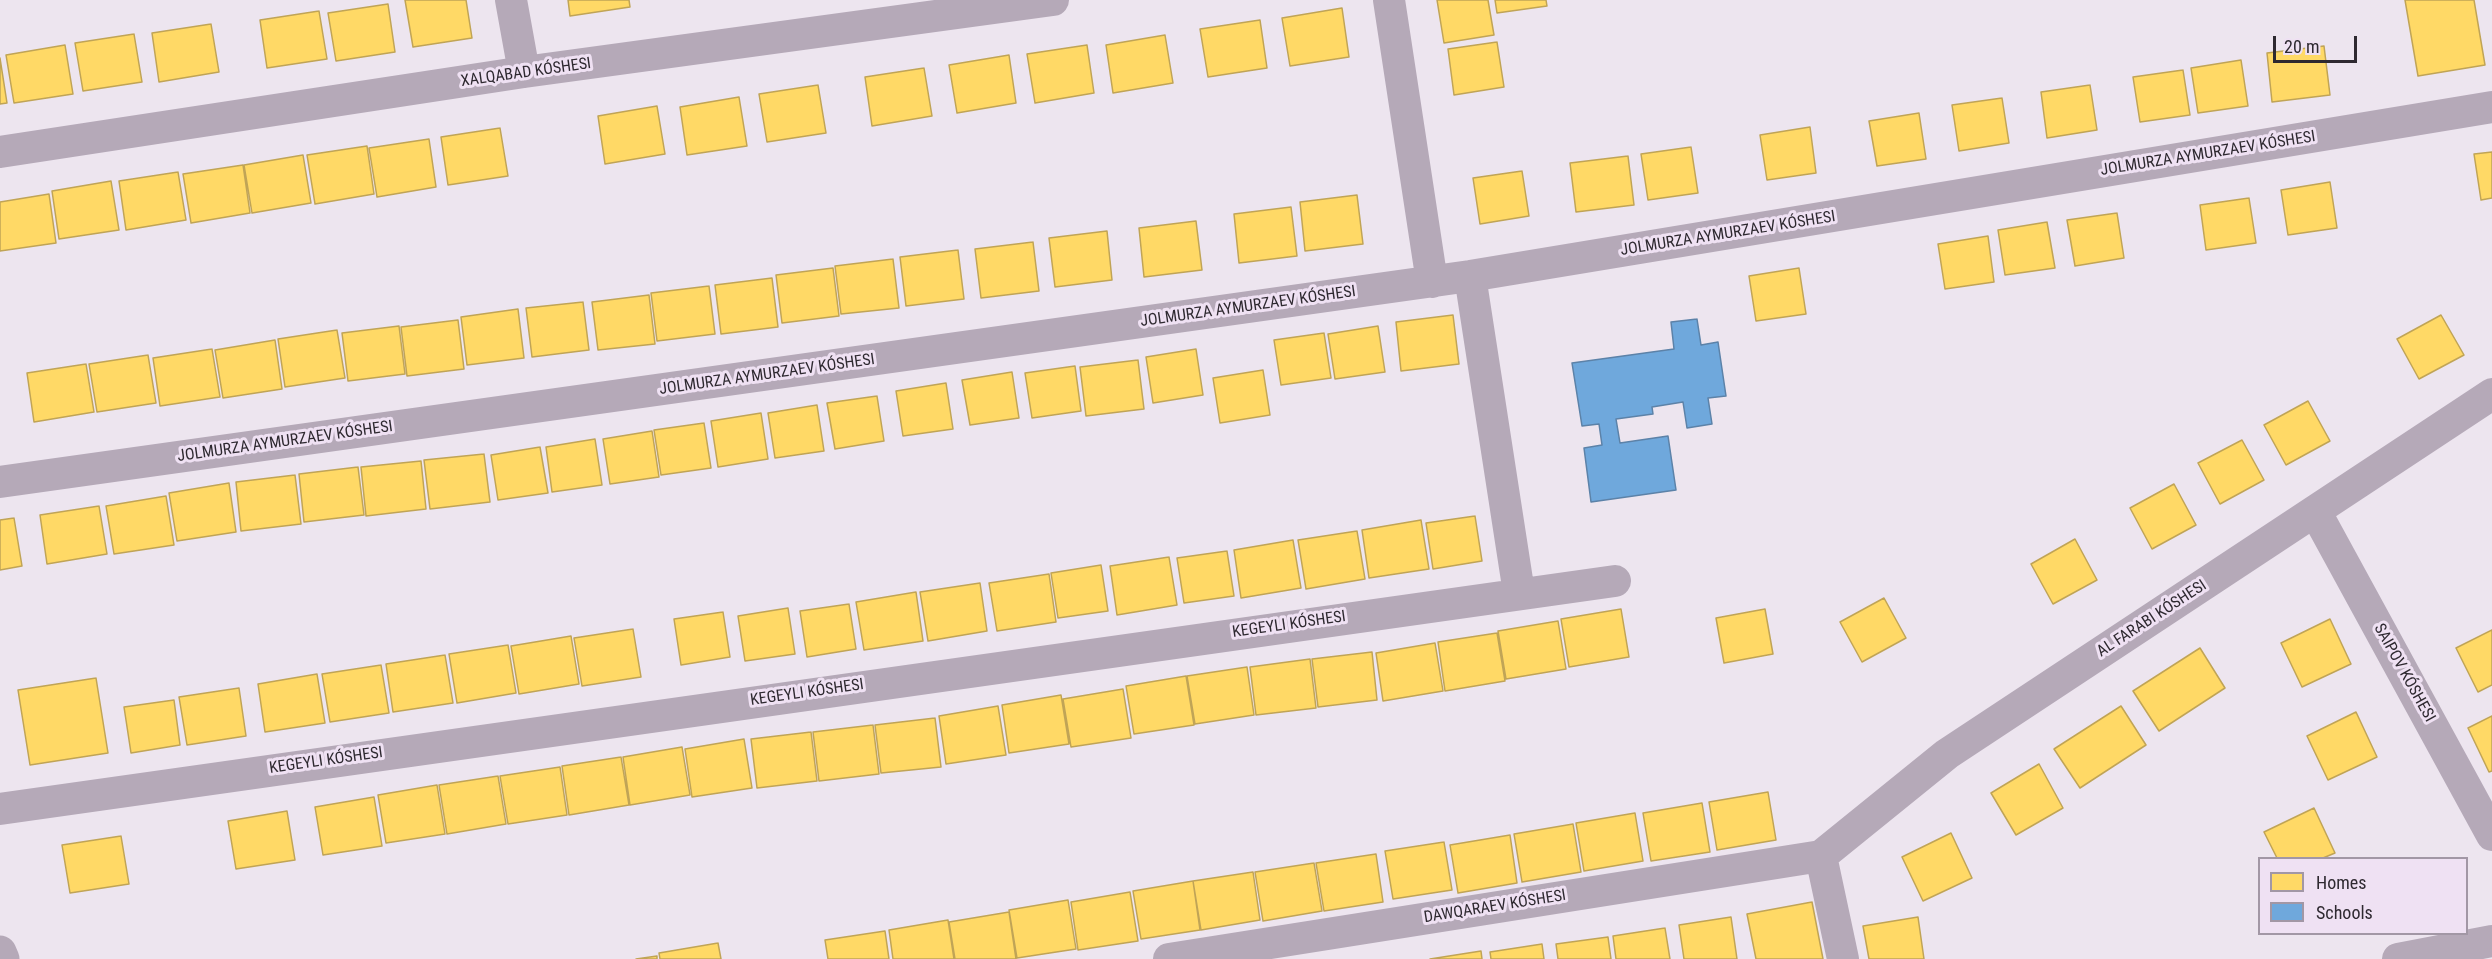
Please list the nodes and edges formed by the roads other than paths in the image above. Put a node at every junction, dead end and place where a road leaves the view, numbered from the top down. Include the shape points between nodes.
1 (512, 0) edge
2 (1053, 0) edge
3 (1389, 0) edge
4 (524, 72) junction
5 (2492, 107) edge
6 (0, 152) edge
7 (1470, 276) junction
8 (1432, 282) junction
9 (2492, 394) edge
10 (0, 482) edge
11 (2315, 511) junction
12 (1615, 581) dead end
13 (1519, 593) junction
14 (0, 808) edge
15 (2492, 836) edge
16 (1821, 856) junction
17 (2492, 941) edge
18 (0, 952) edge
19 (3, 959) edge
20 (1169, 959) edge
21 (1843, 959) edge
22 (2398, 959) edge

1 - 4 street
2 - 4 street, XALQABAD KÓSHESI
3 - 8 street
4 - 6 street, XALQABAD KÓSHESI
5 - 7 street, JOLMURZA AYMURZAEV KÓSHESI
7 - 8 street, JOLMURZA AYMURZAEV KÓSHESI
7 - 13 street
8 - 10 street, JOLMURZA AYMURZAEV KÓSHESI
9 - 11 street, AL FARABI KÓSHESI
11 - 15 street, SAIPOV KÓSHESI
11 - 16 street, AL FARABI KÓSHESI via 1947,754
12 - 13 street, KEGEYLI KÓSHESI
13 - 14 street, KEGEYLI KÓSHESI
16 - 20 street, DAWQARAEV KÓSHESI
16 - 21 street
17 - 22 street
18 - 19 street

